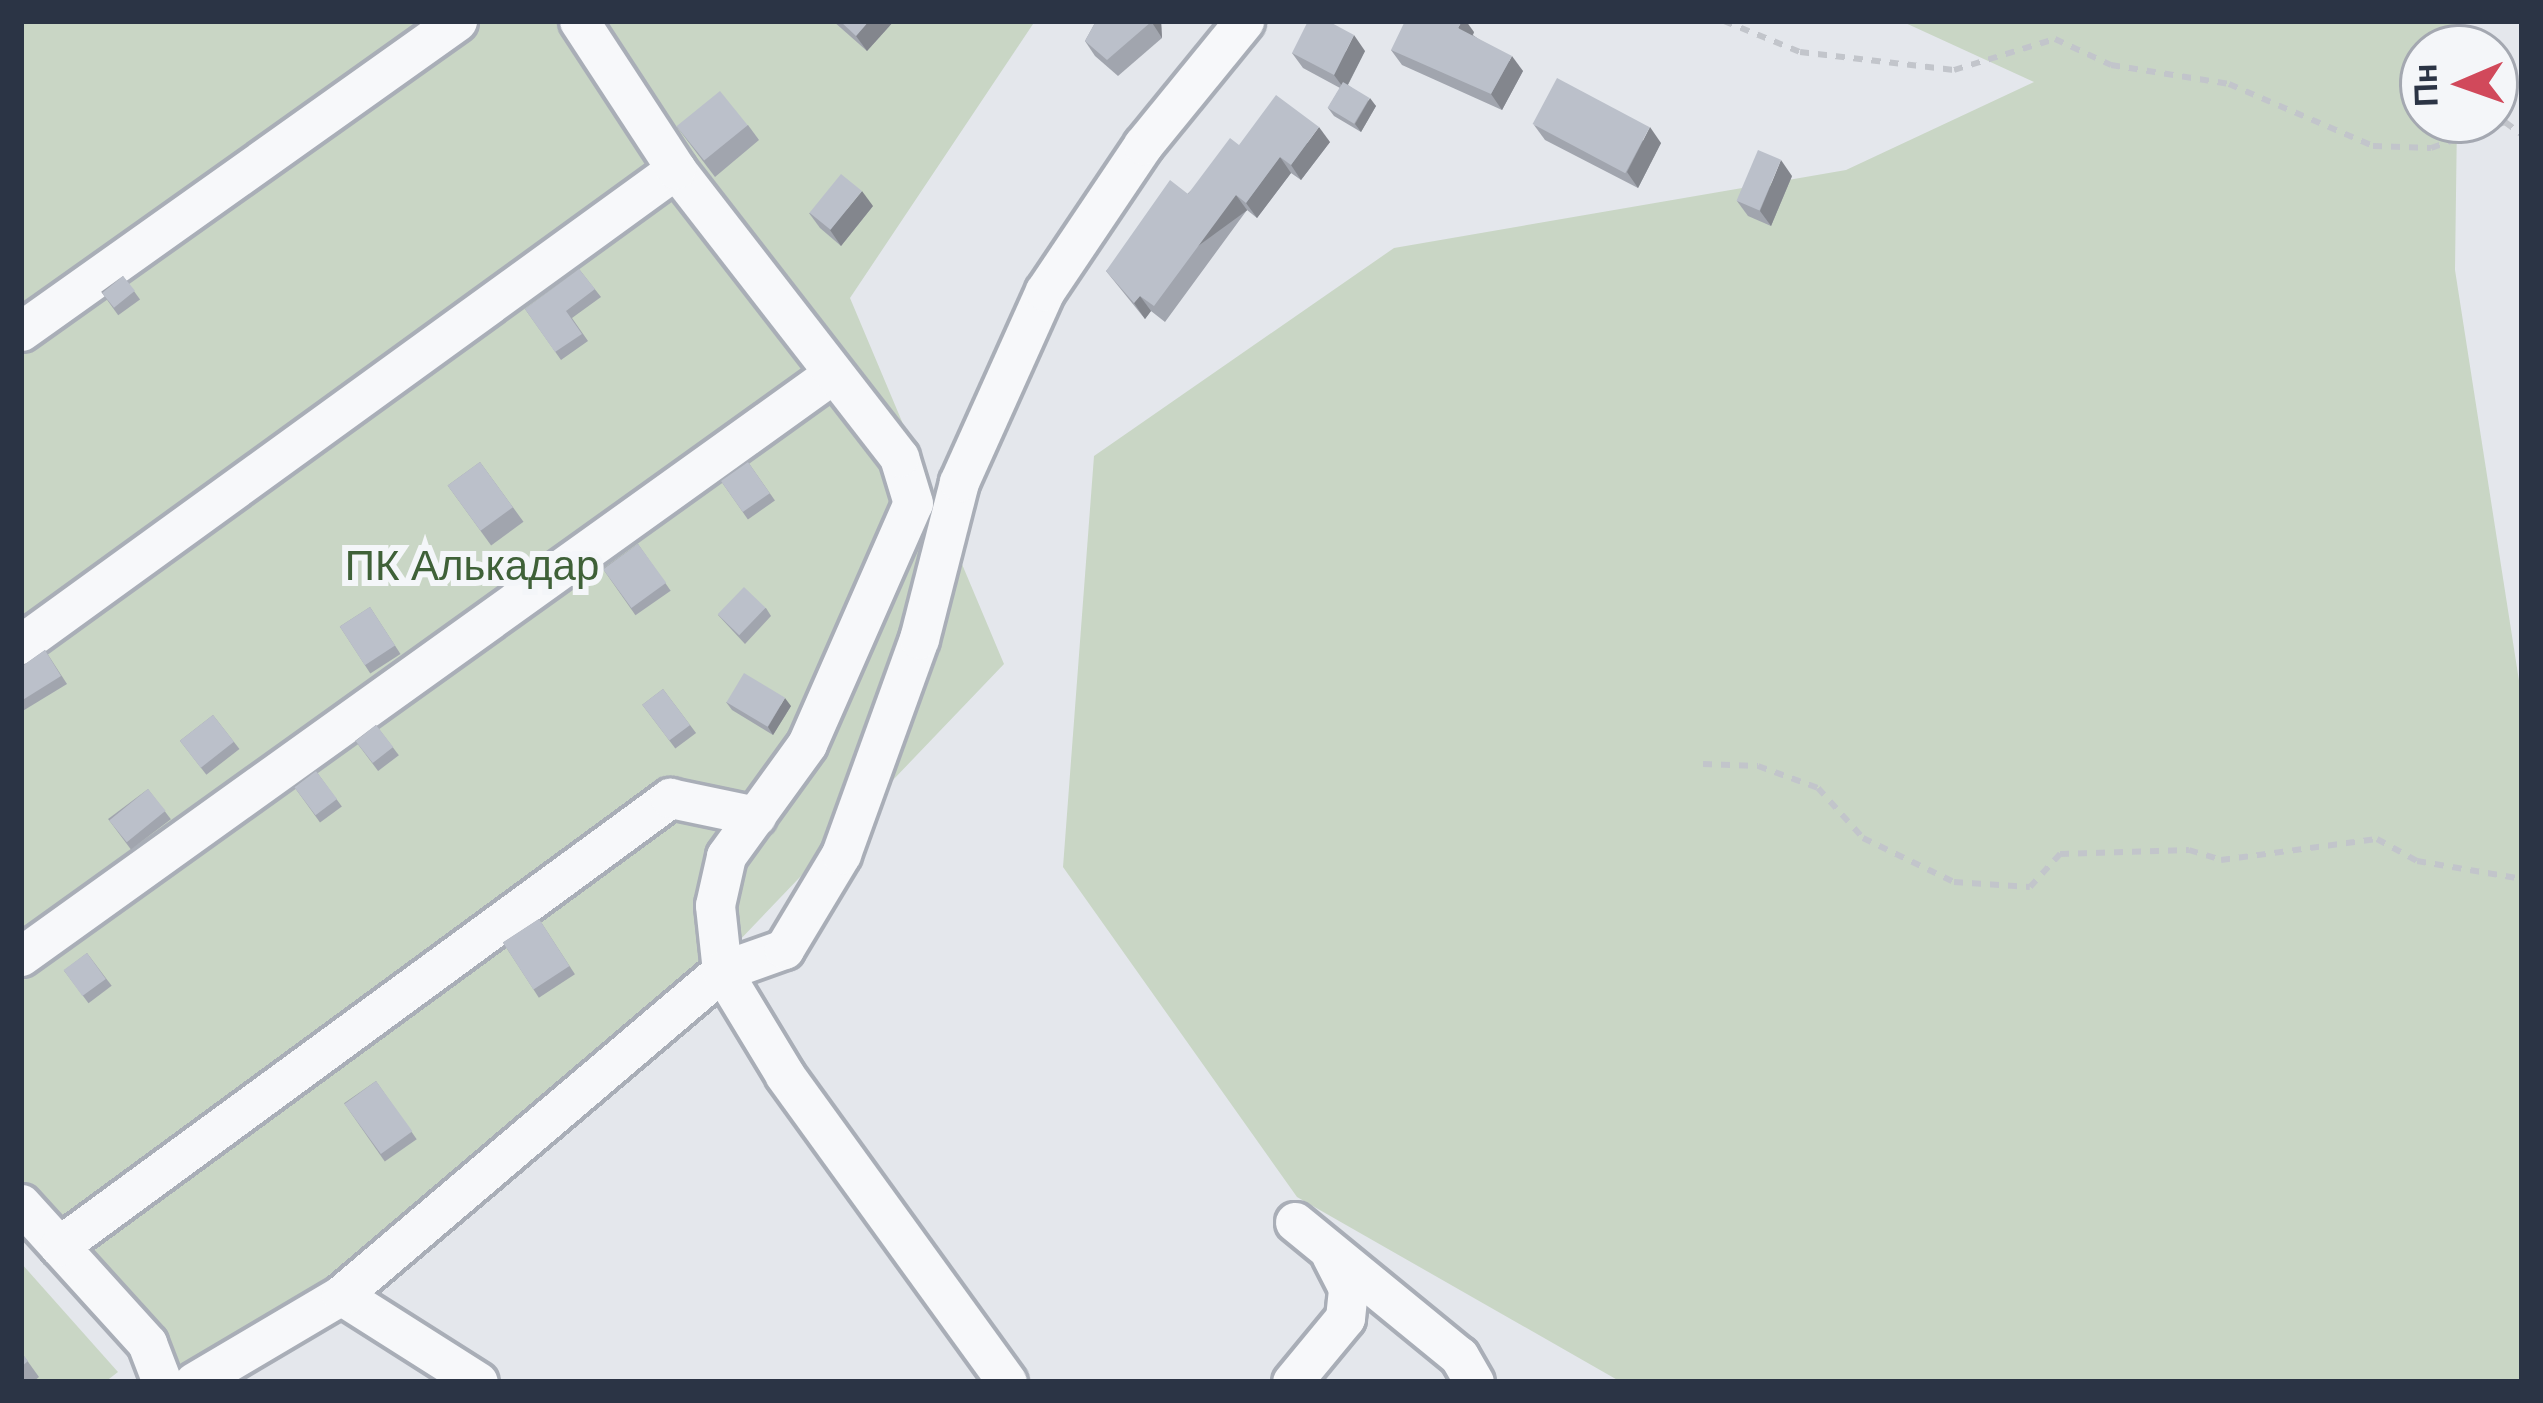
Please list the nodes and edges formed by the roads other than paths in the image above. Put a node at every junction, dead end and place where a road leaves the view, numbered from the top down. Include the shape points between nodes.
1 (457, 21) edge
2 (579, 21) edge
3 (1244, 21) edge
4 (676, 170) junction
5 (21, 331) edge
6 (1024, 338) junction
7 (831, 375) junction
8 (913, 503) junction
9 (21, 644) edge
10 (756, 816) junction
11 (21, 956) edge
12 (722, 970) junction
13 (21, 1204) edge
14 (1294, 1222) dead end
15 (59, 1246) junction
16 (1329, 1250) junction
17 (340, 1295) junction
18 (162, 1382) edge
19 (194, 1382) edge
20 (478, 1382) edge
21 (1007, 1382) edge
22 (1292, 1382) edge
23 (1474, 1382) edge

1 - 5 street
2 - 4 street
3 - 6 street via 1143,145 1045,291
4 - 7 street
4 - 9 street
6 - 8 street
6 - 12 street via 958,482 919,639 841,854 784,949
7 - 8 street via 899,457
7 - 11 street
8 - 10 street via 807,744
10 - 12 street via 722,873
10 - 15 street via 670,798
12 - 17 street
12 - 21 street via 785,1075
13 - 15 street
14 - 16 street
15 - 18 street via 147,1343
16 - 22 street via 1348,1288 1345,1318
16 - 23 street via 1460,1356
17 - 19 street
17 - 20 street

